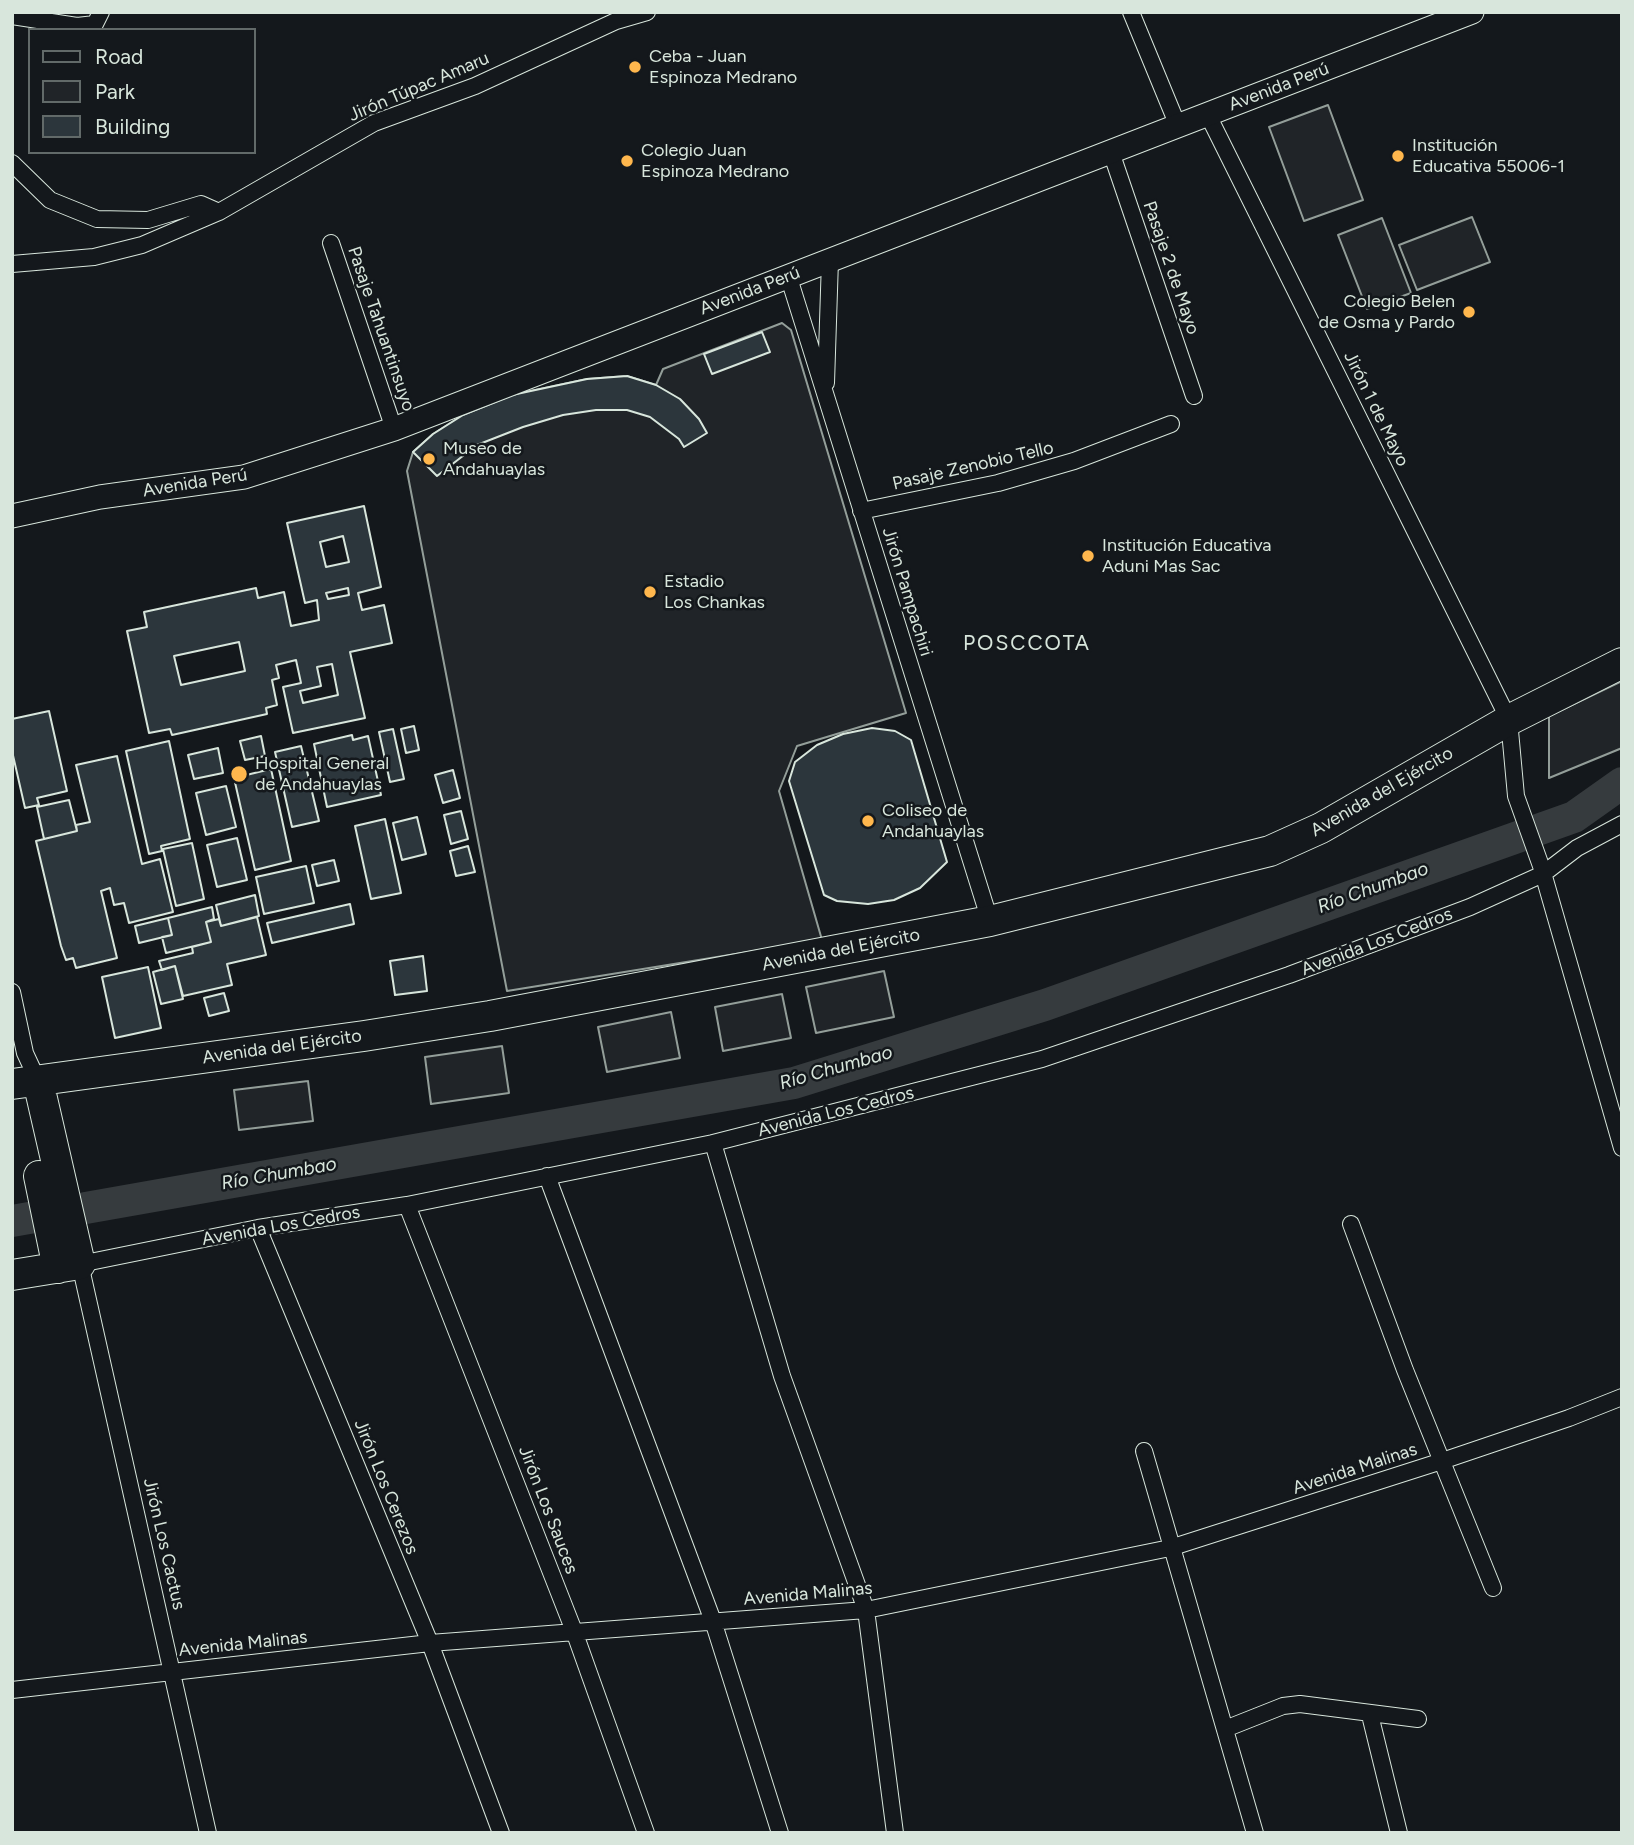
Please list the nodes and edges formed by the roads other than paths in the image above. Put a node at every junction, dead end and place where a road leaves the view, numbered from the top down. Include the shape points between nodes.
1 (101, 12) edge
2 (647, 12) edge
3 (1131, 12) edge
4 (1472, 12) edge
5 (12, 16) edge
6 (1208, 114) junction
7 (1178, 126) junction
8 (1111, 152) junction
9 (12, 163) edge
10 (219, 212) junction
11 (331, 243) dead end
12 (830, 260) junction
13 (12, 264) edge
14 (788, 275) junction
15 (825, 396) junction
16 (1194, 396) dead end
17 (1171, 424) dead end
18 (394, 429) junction
19 (861, 511) junction
20 (12, 516) edge
21 (1622, 663) edge
22 (1509, 720) junction
23 (1622, 824) edge
24 (1542, 870) junction
25 (990, 921) junction
26 (12, 992) edge
27 (24, 1082) edge
28 (713, 1143) junction
29 (1622, 1148) edge
30 (547, 1176) junction
31 (407, 1205) junction
32 (1352, 1224) dead end
33 (258, 1228) junction
34 (67, 1258) junction
35 (12, 1275) edge
36 (1622, 1397) edge
37 (1144, 1451) dead end
38 (1442, 1461) junction
39 (1170, 1548) junction
40 (1493, 1588) dead end
41 (866, 1610) junction
42 (713, 1621) junction
43 (574, 1631) junction
44 (430, 1643) junction
45 (173, 1671) junction
46 (12, 1690) edge
47 (1370, 1715) junction
48 (1418, 1719) dead end
49 (1225, 1729) junction
50 (208, 1833) edge
51 (501, 1833) edge
52 (646, 1833) edge
53 (780, 1833) edge
54 (895, 1833) edge
55 (1255, 1833) edge
56 (1399, 1833) edge

1 - 5 street via 95,24 77,26
2 - 10 street, Jirón Túpac Amaru via 616,21 475,86 374,123
3 - 7 street
4 - 6 street, Avenida Perú
6 - 7 street, Avenida Perú
6 - 22 street, Jirón 1 de Mayo
7 - 8 street, Avenida Perú
8 - 12 street, Avenida Perú
8 - 16 street, Pasaje 2 de Mayo
9 - 10 street via 50,200 97,219 148,220 201,204
10 - 13 street, Jirón Túpac Amaru via 142,245 94,257
11 - 18 street, Pasaje Tahuantinsuyo
12 - 14 street, Avenida Perú
12 - 15 street
14 - 15 street, Jirón Pampachiri
14 - 18 street, Avenida Perú
15 - 19 street, Jirón Pampachiri
17 - 19 street, Pasaje Zenobio Tello via 1074,461 998,483
18 - 20 street, Avenida Perú via 244,477 100,497
19 - 25 street, Jirón Pampachiri
21 - 22 highway, Avenida del Ejército
22 - 24 street via 1516,796
22 - 25 highway, Avenida del Ejército via 1321,828 1269,851
23 - 24 street, Avenida Los Cedros
24 - 28 street, Avenida Los Cedros via 1470,907 1289,975 1042,1059
24 - 29 street
25 - 27 highway, Avenida del Ejército via 490,1016
26 - 27 street via 25,1053
27 - 34 highway
28 - 30 street, Avenida Los Cedros
28 - 41 street via 782,1376
30 - 31 street, Avenida Los Cedros
30 - 42 street
31 - 33 street, Avenida Los Cedros
31 - 43 street, Jirón Los Sauces
32 - 38 street
33 - 34 street, Avenida Los Cedros
33 - 44 street, Jirón Los Cerezos
34 - 35 highway, Avenida Los Cedros
34 - 45 street, Jirón Los Cactus
36 - 38 street, Avenida Malinas
37 - 39 street
38 - 39 street, Avenida Malinas
38 - 40 street
39 - 41 street, Avenida Malinas
39 - 49 street
41 - 42 street, Avenida Malinas
41 - 54 street
42 - 43 street, Avenida Malinas
42 - 53 street
43 - 44 street, Avenida Malinas
43 - 52 street, Jirón Los Sauces
44 - 45 street, Avenida Malinas
44 - 51 street, Jirón Los Cerezos
45 - 46 street, Avenida Malinas
45 - 50 street, Jirón Los Cactus
47 - 48 street
47 - 49 street via 1300,1704
47 - 56 street
49 - 55 street

